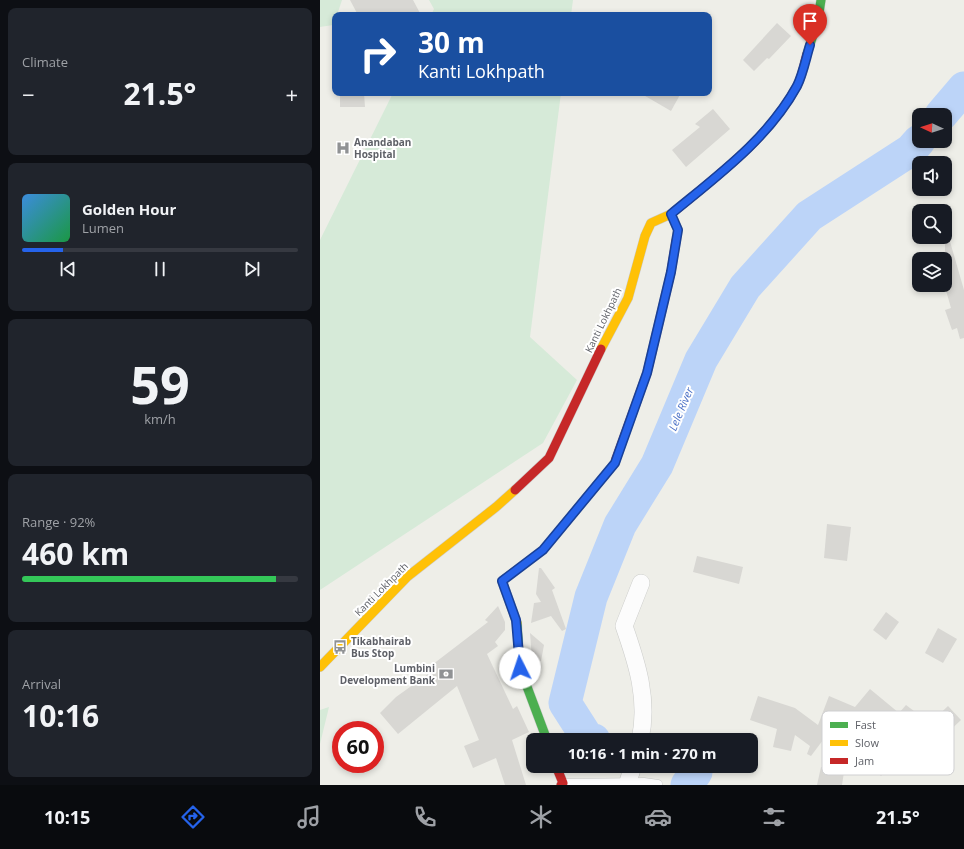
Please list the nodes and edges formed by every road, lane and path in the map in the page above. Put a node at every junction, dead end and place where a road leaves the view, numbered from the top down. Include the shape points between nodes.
1 (821, 0) edge
2 (671, 214) junction
3 (641, 583) dead end
4 (320, 668) edge
5 (544, 733) edge
6 (641, 733) edge
7 (558, 773) edge
8 (631, 773) edge
9 (562, 784) edge
10 (658, 784) dead end
11 (627, 785) edge

1 - 2 main road, Kanti Lokhpath via 818,19 798,85 776,118 738,159
2 - 4 main road, Kanti Lokhpath via 651,223 648,229 628,298 603,344 549,458 496,507 407,577
2 - 5 main road via 678,230 671,272 647,373 615,463 543,550 502,581 516,620 520,668
3 - 6 street via 624,626 636,660 644,696
7 - 9 main road
8 - 11 street
9 - 10 lane

